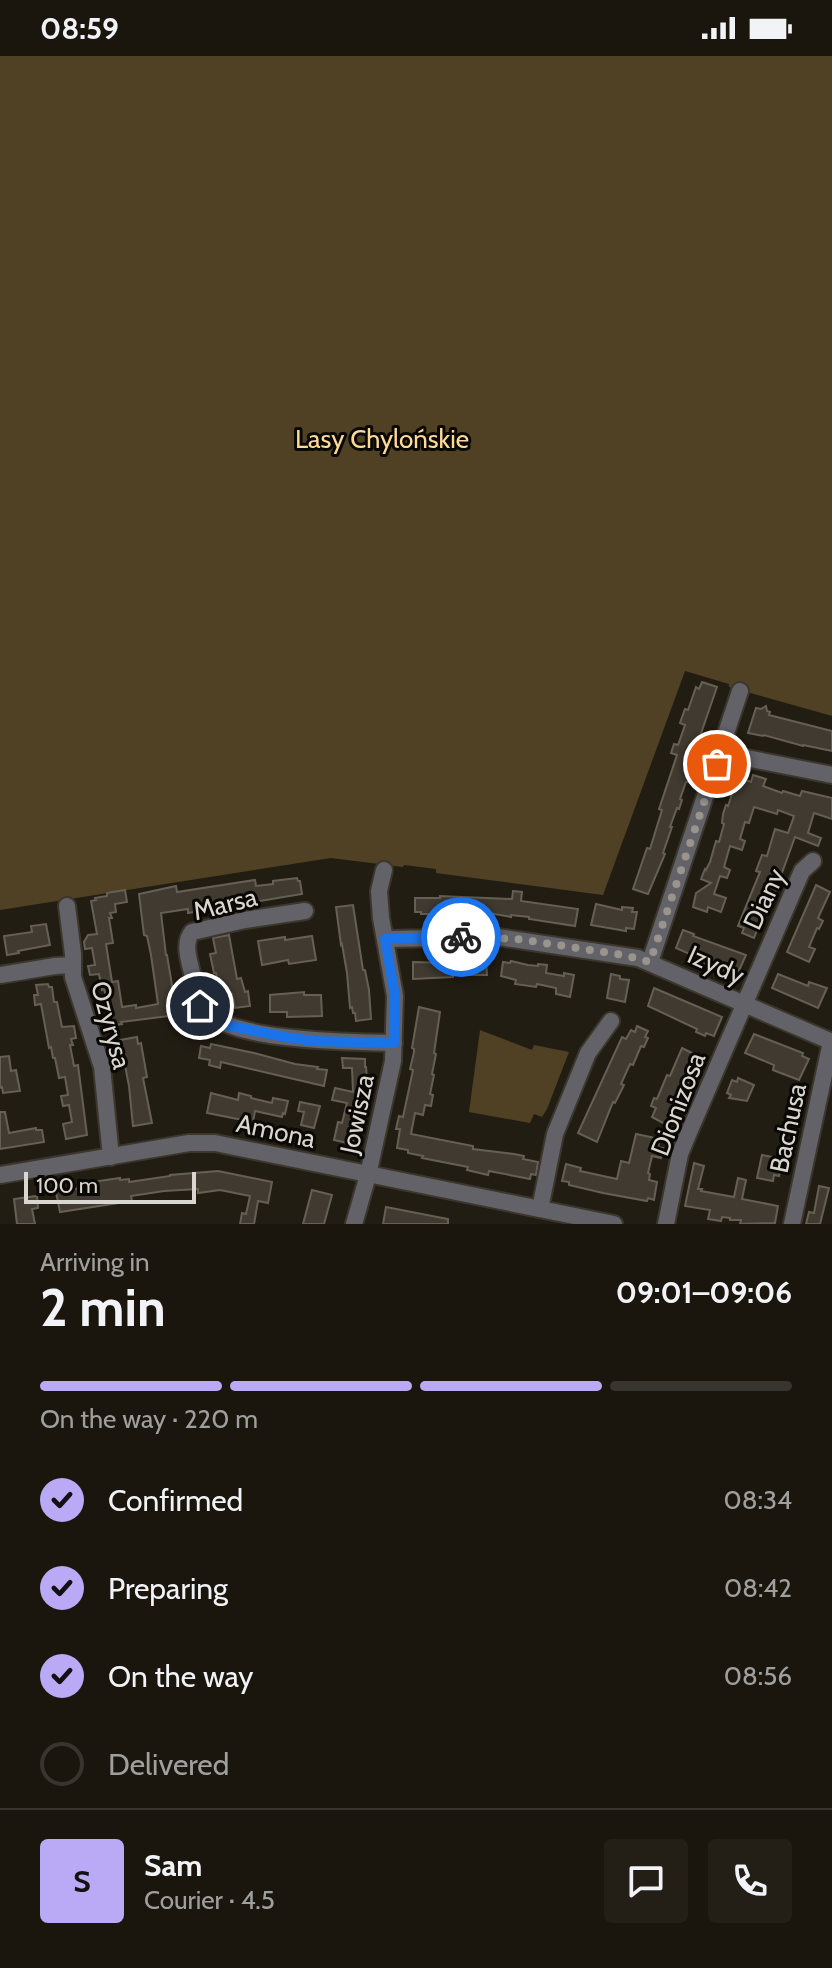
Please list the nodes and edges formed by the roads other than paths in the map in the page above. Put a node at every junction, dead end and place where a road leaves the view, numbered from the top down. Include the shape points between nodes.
1 (740, 691) dead end
2 (721, 753) junction
3 (832, 775) edge
4 (813, 861) dead end
5 (384, 870) dead end
6 (67, 906) dead end
7 (305, 911) dead end
8 (385, 939) junction
9 (650, 962) junction
10 (73, 965) junction
11 (0, 975) edge
12 (744, 1004) junction
13 (611, 1021) dead end
14 (832, 1042) edge
15 (394, 1043) junction
16 (111, 1157) junction
17 (0, 1175) edge
18 (368, 1175) junction
19 (540, 1209) junction
20 (354, 1224) edge
21 (614, 1224) edge
22 (666, 1224) edge
23 (792, 1224) edge

1 - 2 street
2 - 3 street
2 - 9 street
4 - 12 street, Diany via 802,871
5 - 8 street, Jowisza via 379,891
6 - 10 street, Ozyrysa
7 - 15 street, Marsa via 188,935 200,1006 226,1025 285,1037
8 - 9 street, Izydy via 507,938
8 - 15 street, Jowisza via 395,996
9 - 12 street, Izydy
10 - 11 street
10 - 16 street, Ozyrysa via 102,1067
12 - 14 street, Izydy
12 - 22 street, Dionizosa via 680,1154
13 - 19 street via 588,1053 559,1122
14 - 23 street, Bachusa
15 - 18 street, Jowisza
16 - 17 street, Amona
16 - 18 street, Amona via 215,1143
18 - 19 street, Amona
18 - 20 street, Jowisza
19 - 21 street, Amona

